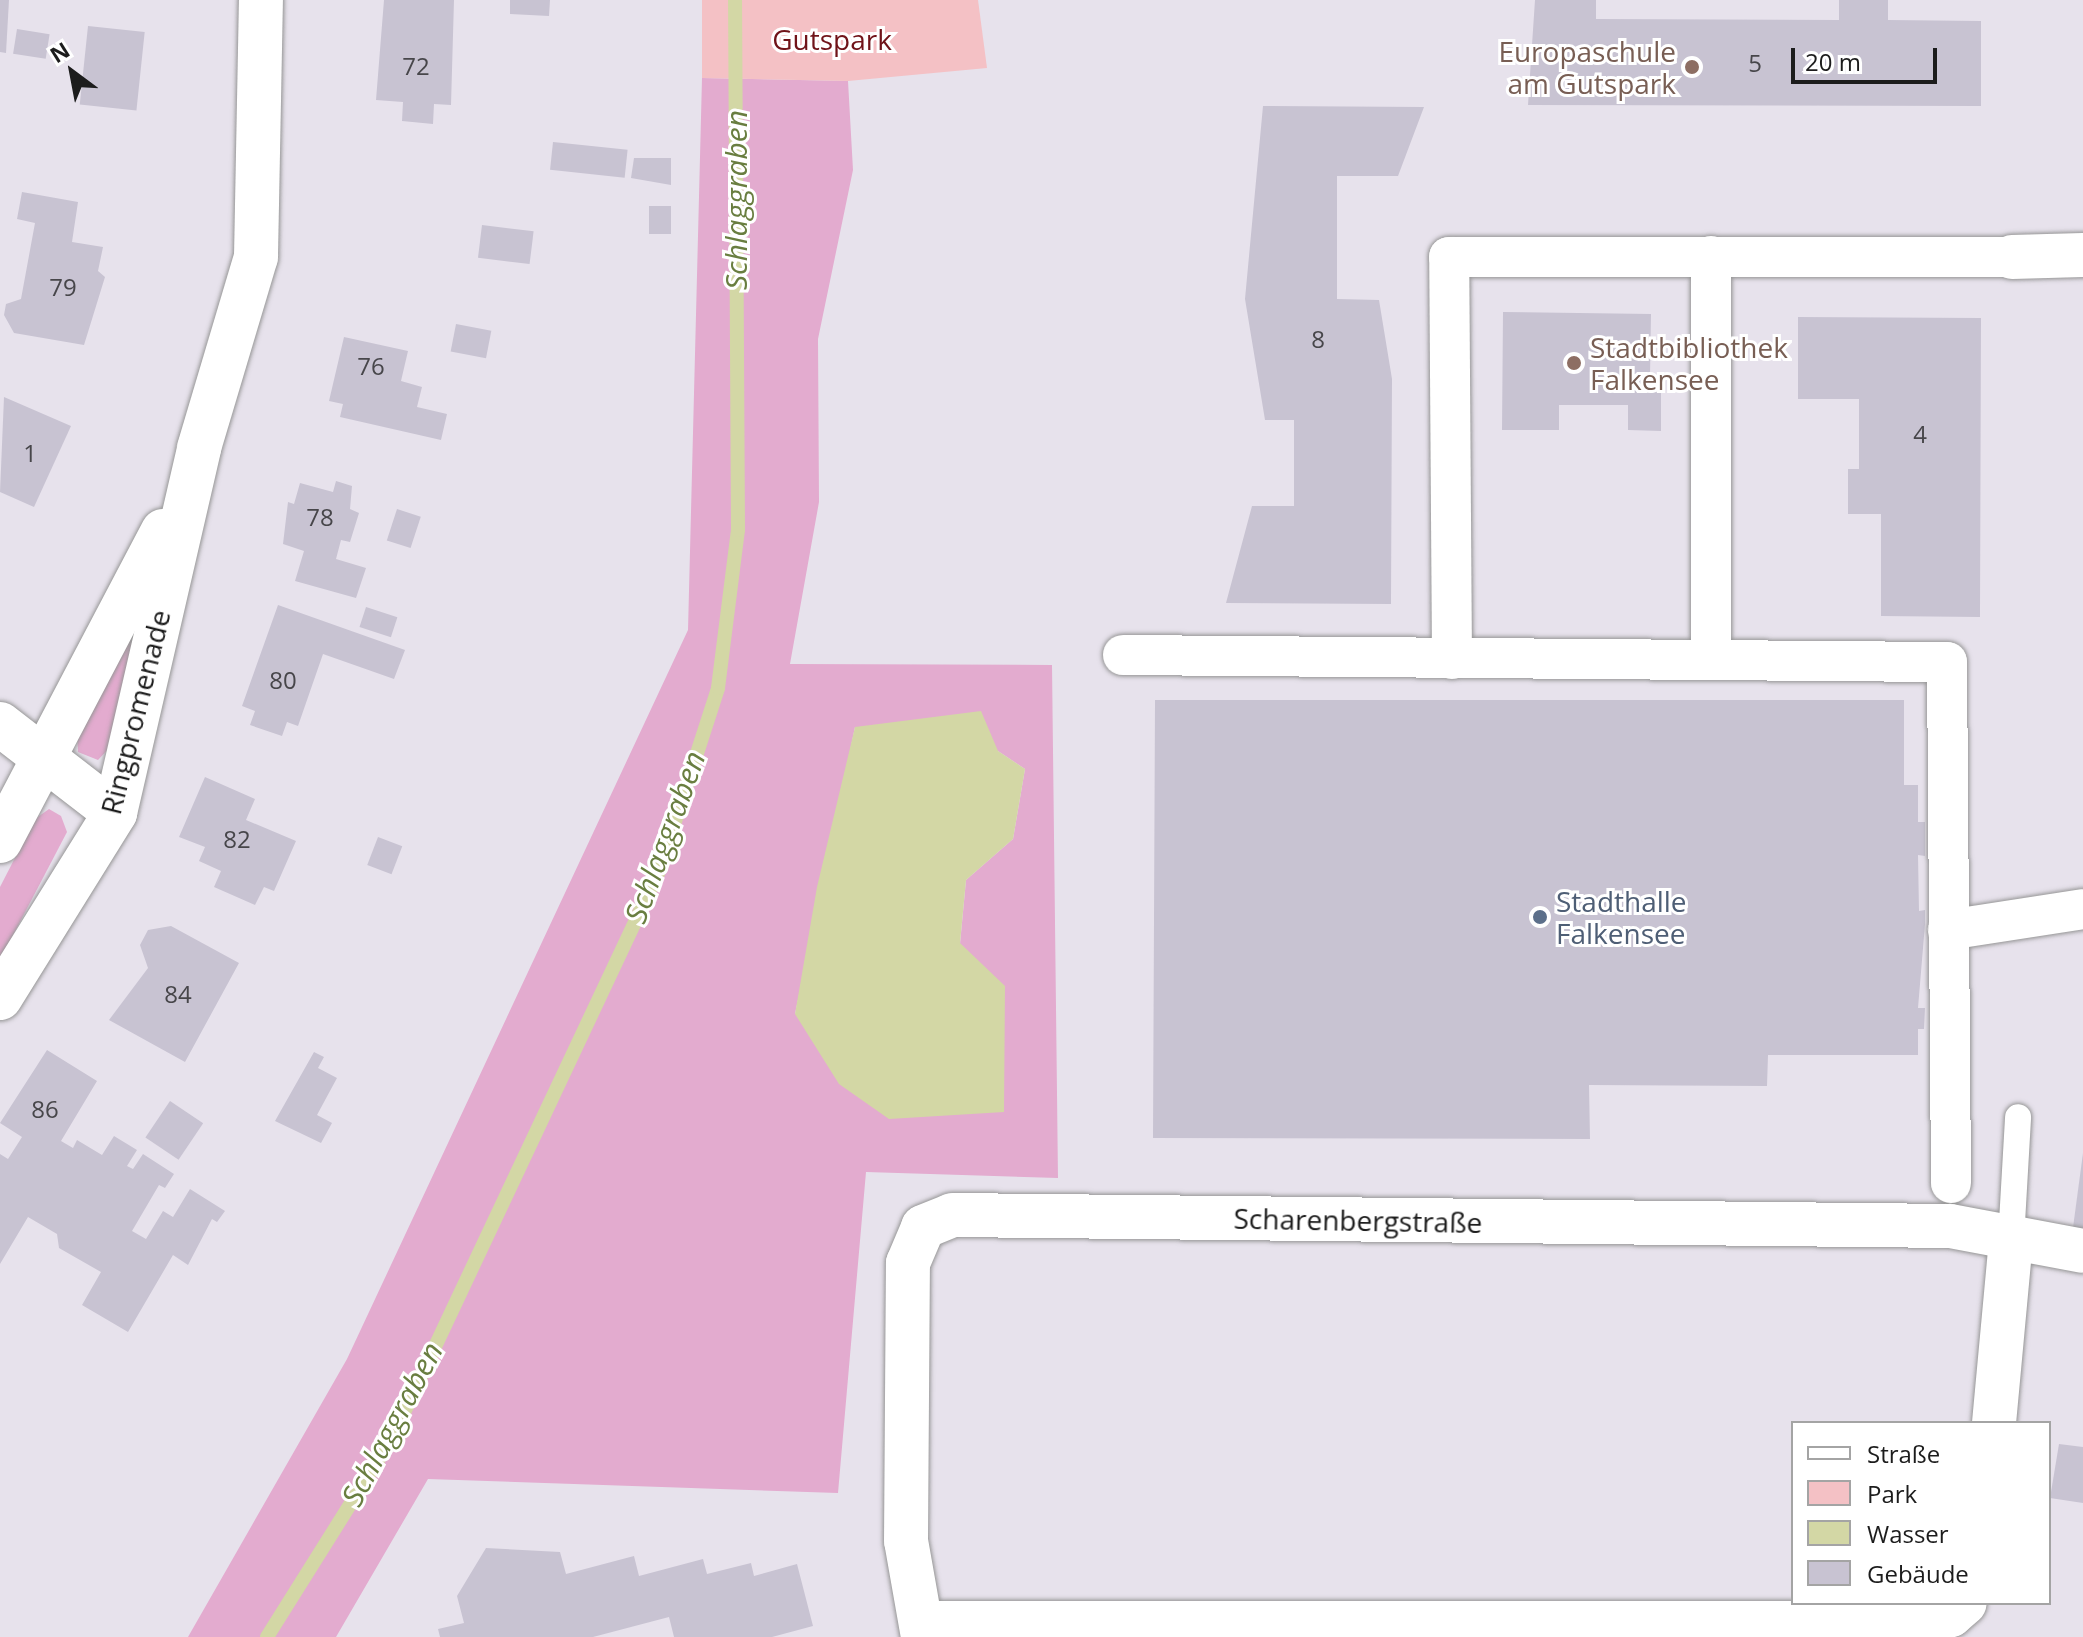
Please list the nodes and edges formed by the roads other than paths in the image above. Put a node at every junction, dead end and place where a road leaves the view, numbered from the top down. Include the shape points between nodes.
1 (261, 0) edge
2 (2083, 255) edge
3 (1711, 256) junction
4 (2012, 257) joint
5 (199, 448) junction
6 (1123, 655) dead end
7 (1452, 659) junction
8 (1711, 660) junction
9 (0, 724) edge
10 (43, 758) junction
11 (115, 813) junction
12 (0, 841) edge
13 (2083, 909) edge
14 (1948, 930) junction
15 (0, 998) edge
16 (2018, 1117) dead end
17 (1951, 1183) dead end
18 (2011, 1240) junction
19 (2083, 1251) edge
20 (1994, 1421) edge
21 (1960, 1618) edge
22 (922, 1630) edge

1 - 5 street, Ringpromenade via 256,257
2 - 4 street
3 - 4 street
3 - 7 street via 1449,257
3 - 8 street
5 - 10 street, Ringpromenade via 156,547
5 - 11 street, Ringpromenade
6 - 7 street
7 - 8 street
8 - 14 street via 1947,662
9 - 10 street
10 - 11 street
10 - 12 street, Ringpromenade
11 - 15 street, Ringpromenade
13 - 14 street
14 - 17 street
16 - 18 lane
18 - 19 street, Scharenbergstraße
18 - 20 street
18 - 22 street, Scharenbergstraße via 1950,1226 952,1215 923,1227 908,1263 906,1541
21 - 22 street, Scharenbergstraße via 1882,1623

